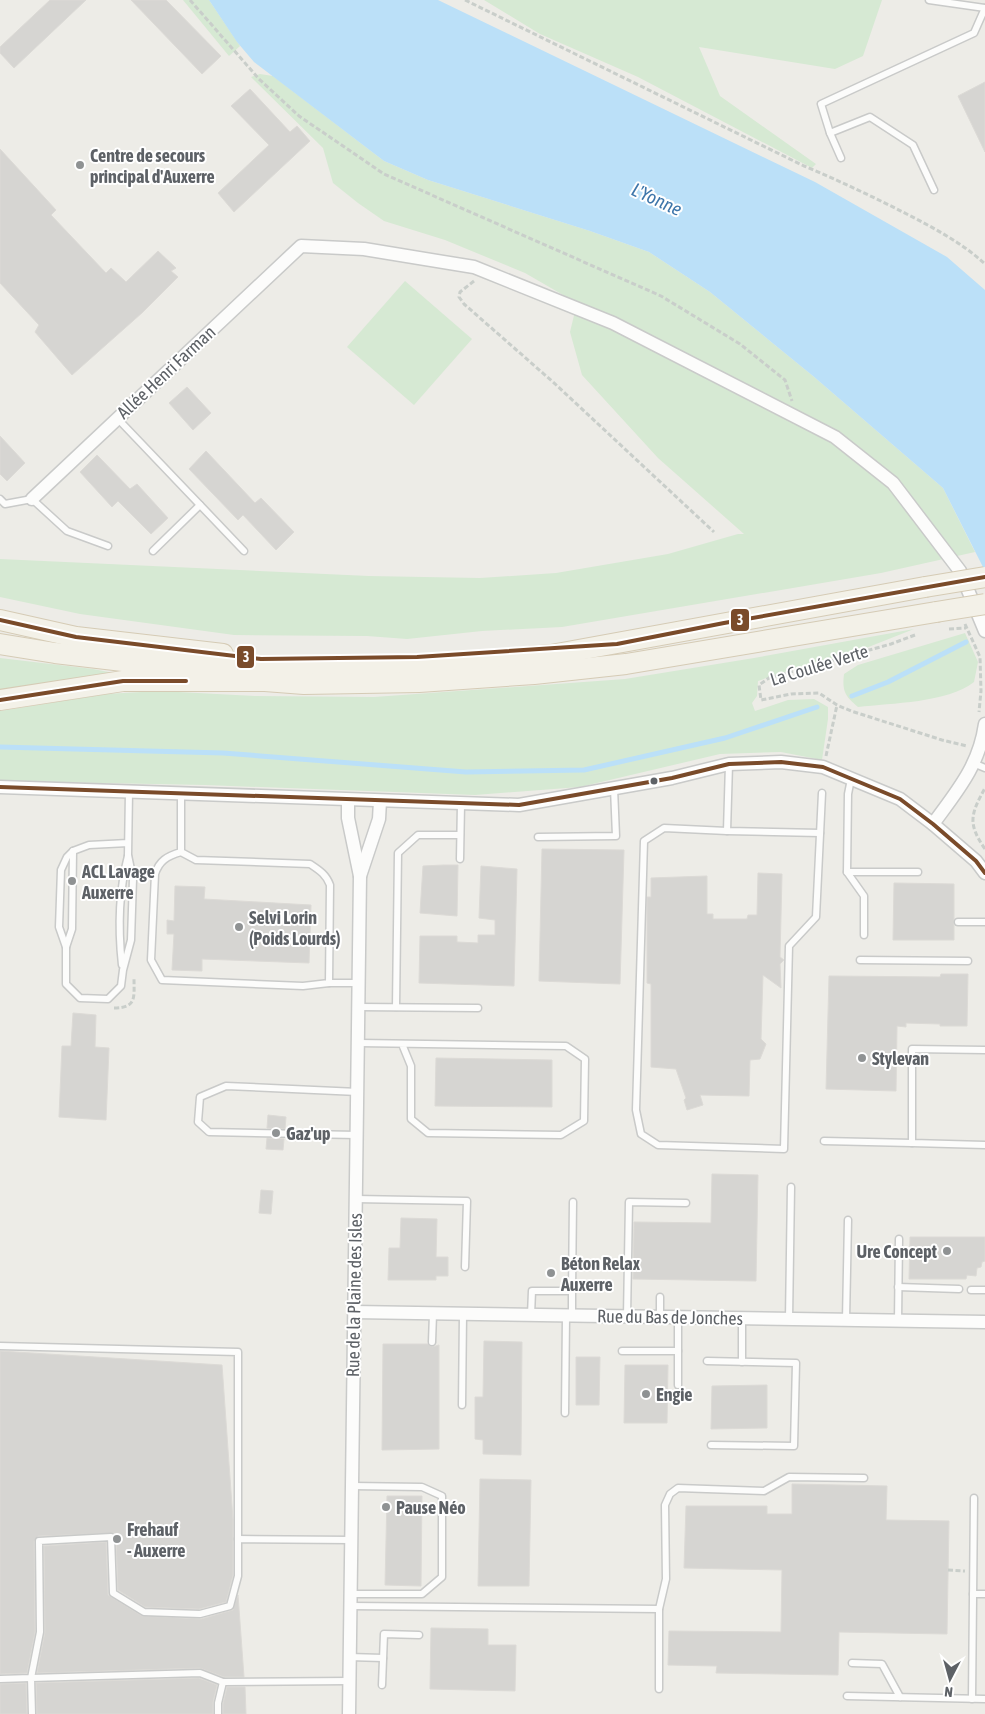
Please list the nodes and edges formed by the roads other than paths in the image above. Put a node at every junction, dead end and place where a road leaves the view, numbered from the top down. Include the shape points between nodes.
1 (929, 0) edge
2 (985, 8) edge
3 (830, 134) junction
4 (841, 158) dead end
5 (934, 190) dead end
6 (117, 418) junction
7 (0, 499) edge
8 (32, 499) junction
9 (200, 505) junction
10 (108, 546) dead end
11 (153, 551) dead end
12 (244, 551) dead end
13 (985, 577) edge
14 (985, 604) edge
15 (0, 620) edge
16 (985, 631) edge
17 (0, 644) edge
18 (617, 644) junction
19 (143, 662) junction
20 (265, 681) junction
21 (0, 700) edge
22 (985, 724) edge
23 (973, 763) junction
24 (729, 764) junction
25 (985, 768) edge
26 (851, 779) junction
27 (0, 787) edge
28 (614, 788) junction
29 (129, 792) junction
30 (822, 793) dead end
31 (181, 794) junction
32 (348, 800) junction
33 (380, 801) junction
34 (461, 804) junction
35 (933, 824) junction
36 (727, 831) junction
37 (820, 833) junction
38 (460, 835) junction
39 (538, 837) dead end
40 (128, 843) junction
41 (73, 851) junction
42 (181, 852) junction
43 (128, 855) junction
44 (460, 858) dead end
45 (847, 872) junction
46 (918, 872) dead end
47 (985, 873) edge
48 (360, 876) junction
49 (958, 922) dead end
50 (985, 922) edge
51 (864, 935) dead end
52 (66, 947) junction
53 (860, 960) dead end
54 (968, 961) dead end
55 (123, 970) junction
56 (329, 983) junction
57 (359, 983) junction
58 (359, 1007) junction
59 (396, 1008) junction
60 (478, 1008) dead end
61 (359, 1044) junction
62 (402, 1044) junction
63 (985, 1050) edge
64 (358, 1092) junction
65 (357, 1135) junction
66 (824, 1142) dead end
67 (912, 1143) junction
68 (985, 1145) edge
69 (791, 1186) dead end
70 (356, 1199) junction
71 (573, 1202) dead end
72 (686, 1203) dead end
73 (848, 1220) dead end
74 (899, 1239) dead end
75 (465, 1267) dead end
76 (898, 1287) junction
77 (959, 1289) dead end
78 (971, 1290) dead end
79 (985, 1290) edge
80 (572, 1291) junction
81 (660, 1298) dead end
82 (354, 1312) junction
83 (433, 1314) junction
84 (463, 1314) junction
85 (531, 1315) junction
86 (569, 1316) junction
87 (627, 1317) junction
88 (660, 1317) junction
89 (678, 1317) junction
90 (742, 1318) junction
91 (789, 1319) junction
92 (846, 1320) junction
93 (898, 1321) junction
94 (985, 1322) edge
95 (432, 1342) dead end
96 (0, 1346) edge
97 (622, 1351) dead end
98 (678, 1351) junction
99 (707, 1361) dead end
100 (742, 1362) junction
101 (678, 1385) dead end
102 (462, 1405) dead end
103 (565, 1414) dead end
104 (711, 1445) dead end
105 (864, 1478) dead end
106 (352, 1486) junction
107 (974, 1498) dead end
108 (238, 1539) junction
109 (351, 1540) junction
110 (973, 1594) junction
111 (985, 1594) edge
112 (350, 1600) junction
113 (659, 1609) junction
114 (419, 1635) dead end
115 (349, 1657) junction
116 (383, 1658) junction
117 (852, 1663) dead end
118 (31, 1678) junction
119 (0, 1679) edge
120 (349, 1681) junction
121 (223, 1682) junction
122 (382, 1685) dead end
123 (658, 1689) dead end
124 (847, 1696) dead end
125 (900, 1697) junction
126 (972, 1699) junction
127 (985, 1699) edge
128 (32, 1714) edge
129 (218, 1714) edge
130 (348, 1714) edge

1 - 2 lane
2 - 3 lane via 974,33 821,104
3 - 4 lane
3 - 5 lane via 870,117 914,145
6 - 8 street, Allée Henri Farman
6 - 9 lane
6 - 16 street, Allée Henri Farman via 301,246 364,249 474,268 613,323 835,437 893,484 960,571
7 - 8 lane via 6,504
8 - 10 lane via 67,531
9 - 11 lane
9 - 12 lane
13 - 18 main road, bridge
14 - 20 main road, bridge via 636,663 534,674 419,682 304,684
15 - 18 main road via 76,636 261,659 417,657
17 - 19 main road via 55,654
18 - 19 main road via 551,656 418,667 284,669
19 - 20 main road
20 - 21 main road via 124,681
22 - 23 street
23 - 25 lane
23 - 35 street via 965,781
24 - 26 street via 781,762 823,767
24 - 28 street
24 - 36 lane
26 - 35 street via 900,799
26 - 45 lane
27 - 29 street
28 - 34 street via 519,805
28 - 39 lane via 616,836
29 - 31 street
29 - 40 lane
30 - 37 lane
31 - 32 street
31 - 42 lane
32 - 33 street
32 - 48 street, Rue de la Plaine des Isles via 348,818
33 - 34 street
33 - 48 street, Rue de la Plaine des Isles via 379,818
34 - 38 lane
35 - 47 street via 976,861
36 - 37 lane
36 - 37 lane via 664,828 644,841 636,1110 642,1134 658,1145 784,1149 789,946 816,917
38 - 44 lane
38 - 59 lane via 418,835 398,853
40 - 41 lane via 89,845
40 - 43 lane
41 - 52 lane via 72,929
41 - 52 lane via 66,857 61,870 59,927
42 - 56 lane via 196,860 310,864 319,869 330,884
42 - 56 lane via 158,864 155,874 151,960 162,980 303,986
43 - 55 lane via 122,877 120,945
43 - 55 lane via 133,879 131,940
45 - 46 lane
45 - 51 lane via 864,896
48 - 57 street, Rue de la Plaine des Isles
49 - 50 lane
52 - 55 lane via 66,984 80,998 108,999 121,986
53 - 54 lane
56 - 57 lane
57 - 58 street, Rue de la Plaine des Isles
58 - 59 lane
58 - 61 street, Rue de la Plaine des Isles
59 - 60 lane
61 - 62 lane
61 - 64 street, Rue de la Plaine des Isles
62 - 62 lane via 412,1066 411,1118 428,1133 561,1135 584,1121 586,1059 566,1046
63 - 67 lane via 912,1049
64 - 65 street, Rue de la Plaine des Isles
64 - 65 lane via 226,1086 200,1097 198,1122 209,1132
65 - 70 street, Rue de la Plaine des Isles
66 - 67 lane
67 - 68 lane
69 - 91 lane
70 - 75 lane via 467,1201
70 - 82 street, Rue de la Plaine des Isles
71 - 80 lane
72 - 87 lane via 629,1202
73 - 92 lane
74 - 76 lane
76 - 77 lane
76 - 93 lane
78 - 79 lane
80 - 85 lane via 532,1291
80 - 86 lane
81 - 88 lane
82 - 83 street, Rue du Bas de Jonches
82 - 106 street, Rue de la Plaine des Isles
83 - 84 street, Rue du Bas de Jonches
83 - 95 lane
84 - 85 street, Rue du Bas de Jonches
84 - 102 lane
85 - 86 street, Rue du Bas de Jonches
86 - 87 street, Rue du Bas de Jonches
86 - 103 lane
87 - 88 street, Rue du Bas de Jonches
88 - 89 street, Rue du Bas de Jonches
89 - 90 street, Rue du Bas de Jonches
89 - 98 lane
90 - 91 street, Rue du Bas de Jonches
90 - 100 lane
91 - 92 street, Rue du Bas de Jonches
92 - 93 street, Rue du Bas de Jonches
93 - 94 street, Rue du Bas de Jonches
96 - 108 lane via 238,1352
97 - 98 lane
98 - 101 lane
99 - 100 lane
100 - 104 lane via 796,1363 794,1446
105 - 113 lane via 789,1477 764,1491 678,1488 670,1494 665,1505 666,1579
106 - 109 street, Rue de la Plaine des Isles
106 - 112 lane via 422,1487 442,1496 442,1577 422,1594
107 - 110 lane
108 - 109 lane
108 - 118 lane via 238,1576 230,1606 200,1614 144,1612 113,1593 111,1538 39,1541 40,1632
109 - 112 street, Rue de la Plaine des Isles
110 - 111 lane
110 - 126 lane
112 - 113 lane
112 - 115 street, Rue de la Plaine des Isles
113 - 123 lane
114 - 116 lane via 384,1634
115 - 116 lane
115 - 120 street, Rue de la Plaine des Isles
116 - 122 lane
117 - 125 lane via 882,1664
118 - 119 lane
118 - 121 lane via 200,1673
118 - 128 lane
120 - 121 lane
120 - 130 street, Rue de la Plaine des Isles
121 - 129 lane
124 - 125 lane
125 - 126 lane
126 - 127 lane

